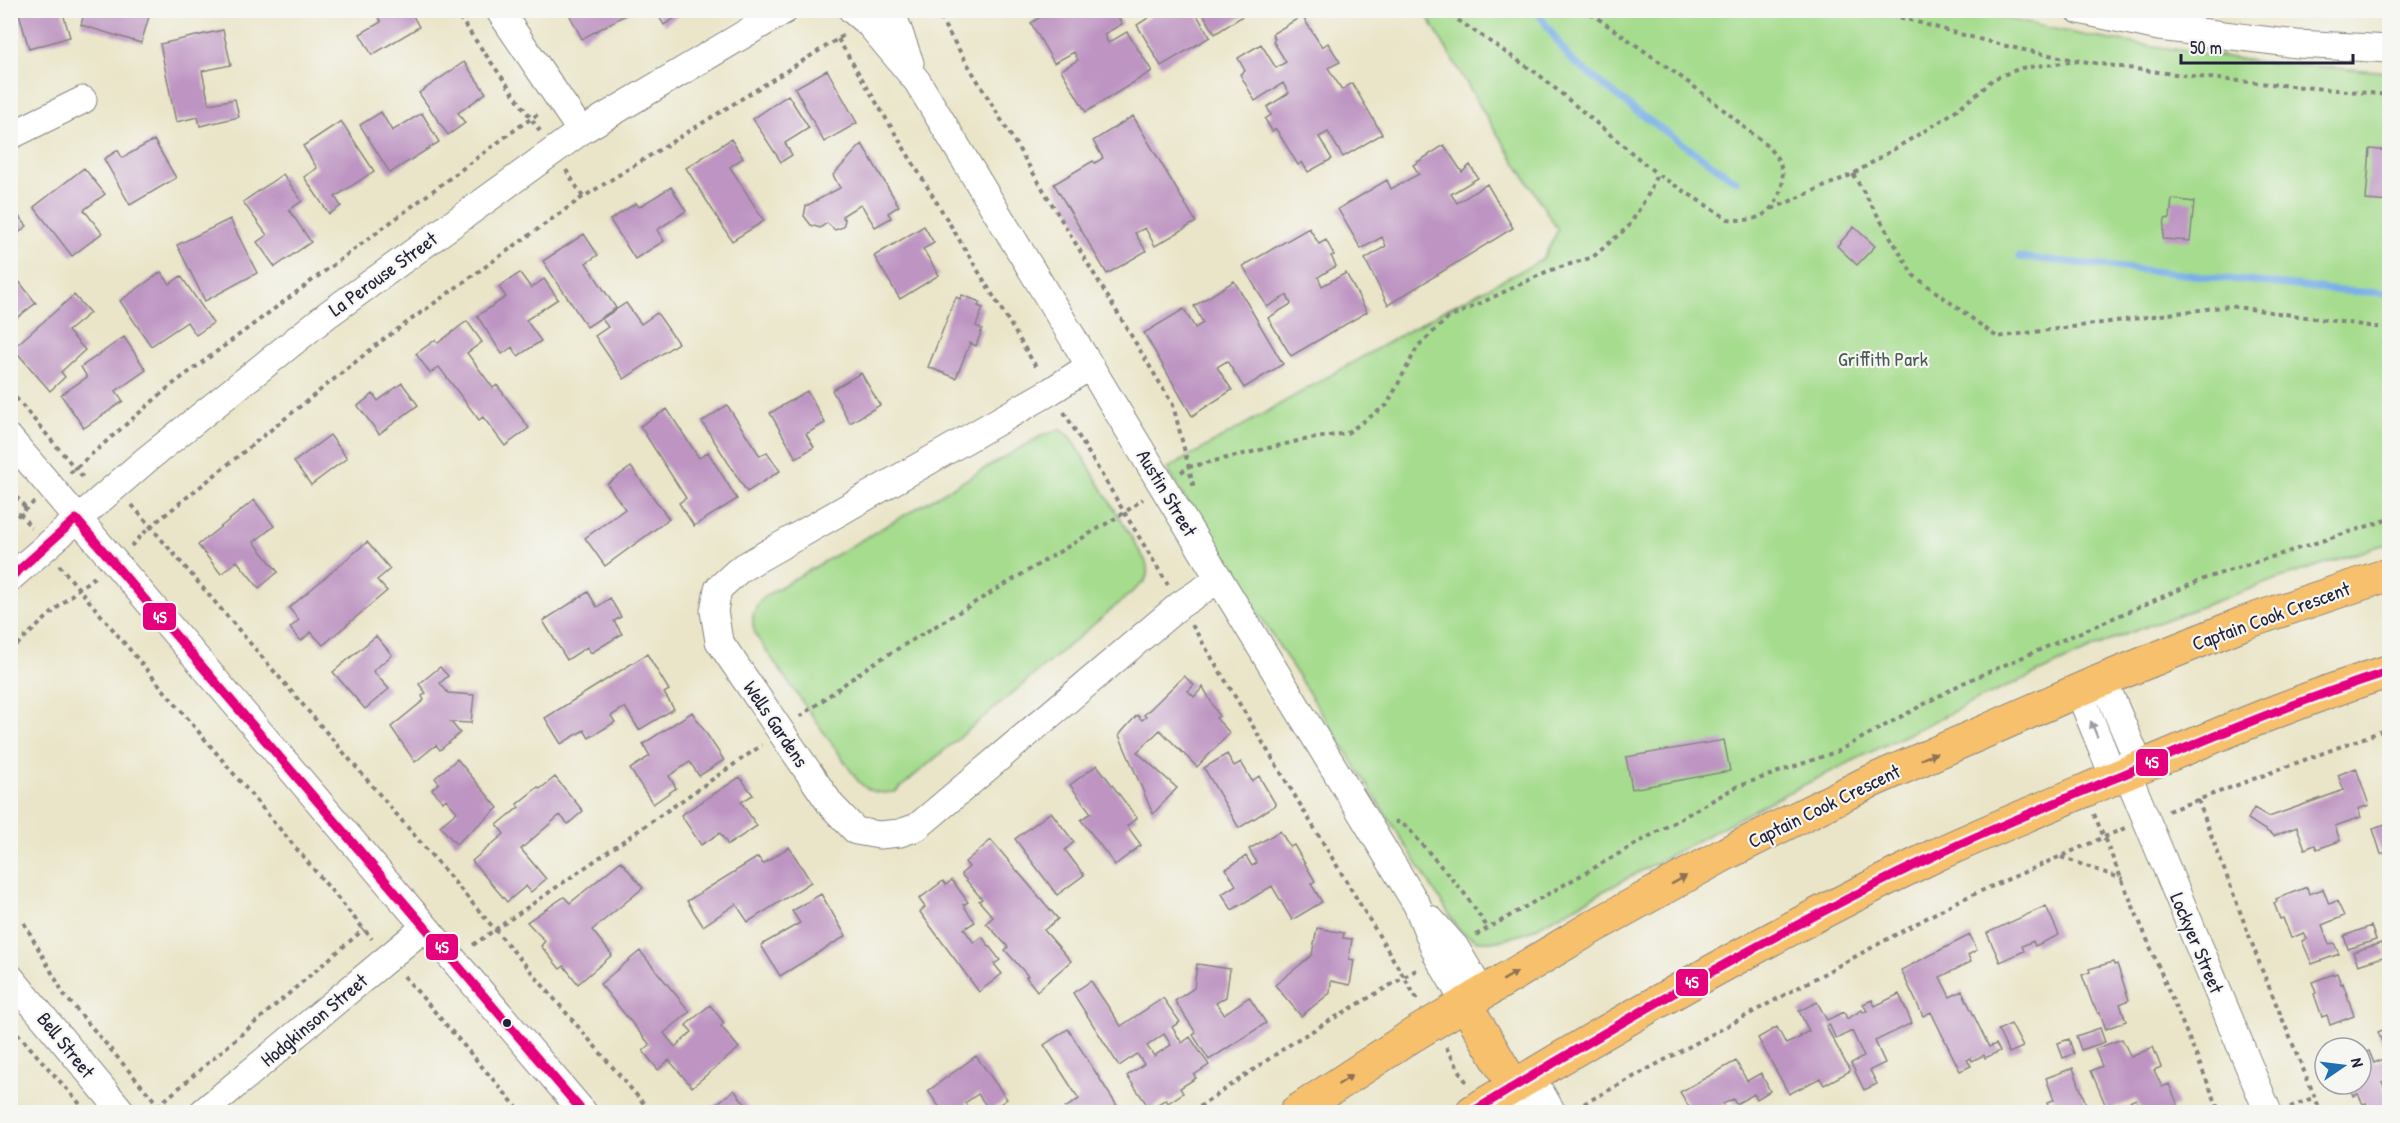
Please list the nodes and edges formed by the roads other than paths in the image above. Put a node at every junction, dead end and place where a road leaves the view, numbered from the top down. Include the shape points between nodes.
1 (499, 10) edge
2 (785, 10) edge
3 (852, 10) edge
4 (891, 10) edge
5 (2079, 10) edge
6 (2390, 49) edge
7 (917, 81) junction
8 (83, 100) dead end
9 (581, 131) junction
10 (10, 136) edge
11 (1090, 366) junction
12 (10, 439) edge
13 (76, 519) junction
14 (2390, 574) edge
15 (10, 578) edge
16 (1219, 579) junction
17 (2390, 671) edge
18 (2093, 684) junction
19 (2127, 773) junction
20 (425, 927) junction
21 (10, 977) edge
22 (1474, 998) junction
23 (1525, 1092) edge
24 (1476, 1110) edge
25 (2277, 1111) edge
26 (122, 1113) edge
27 (203, 1113) edge
28 (583, 1113) edge
29 (1296, 1113) edge
30 (1552, 1113) edge

1 - 9 street
2 - 9 street, La Perouse Street
3 - 7 street, Austin Street via 870,25
4 - 7 street, Austin Street
5 - 6 street via 2159,27 2297,44
7 - 11 street, Austin Street
8 - 10 street
9 - 13 street, La Perouse Street via 327,315
11 - 16 street, Austin Street
11 - 16 street, Wells Gardens via 740,568 718,589 714,611 719,641 831,805 856,831 879,835 917,827 1180,605
12 - 13 street
13 - 15 street, La Perouse Street
13 - 20 street
14 - 18 main road, Captain Cook Crescent via 2244,622
16 - 22 street, Austin Street via 1417,905 1438,957
17 - 19 main road via 2329,690
18 - 19 street, Lockyer Street via 2084,704 2108,763
22 -> 18 main road, Captain Cook Crescent via 1591,928 1749,842 1865,784
19 - 23 main road via 1940,854 1828,909 1619,1022
19 - 25 street, Lockyer Street
20 - 27 street, Hodgkinson Street
20 - 28 street
21 - 26 street, Bell Street
22 - 23 main road
29 -> 22 main road, Captain Cook Crescent
23 - 24 main road
23 - 30 street

